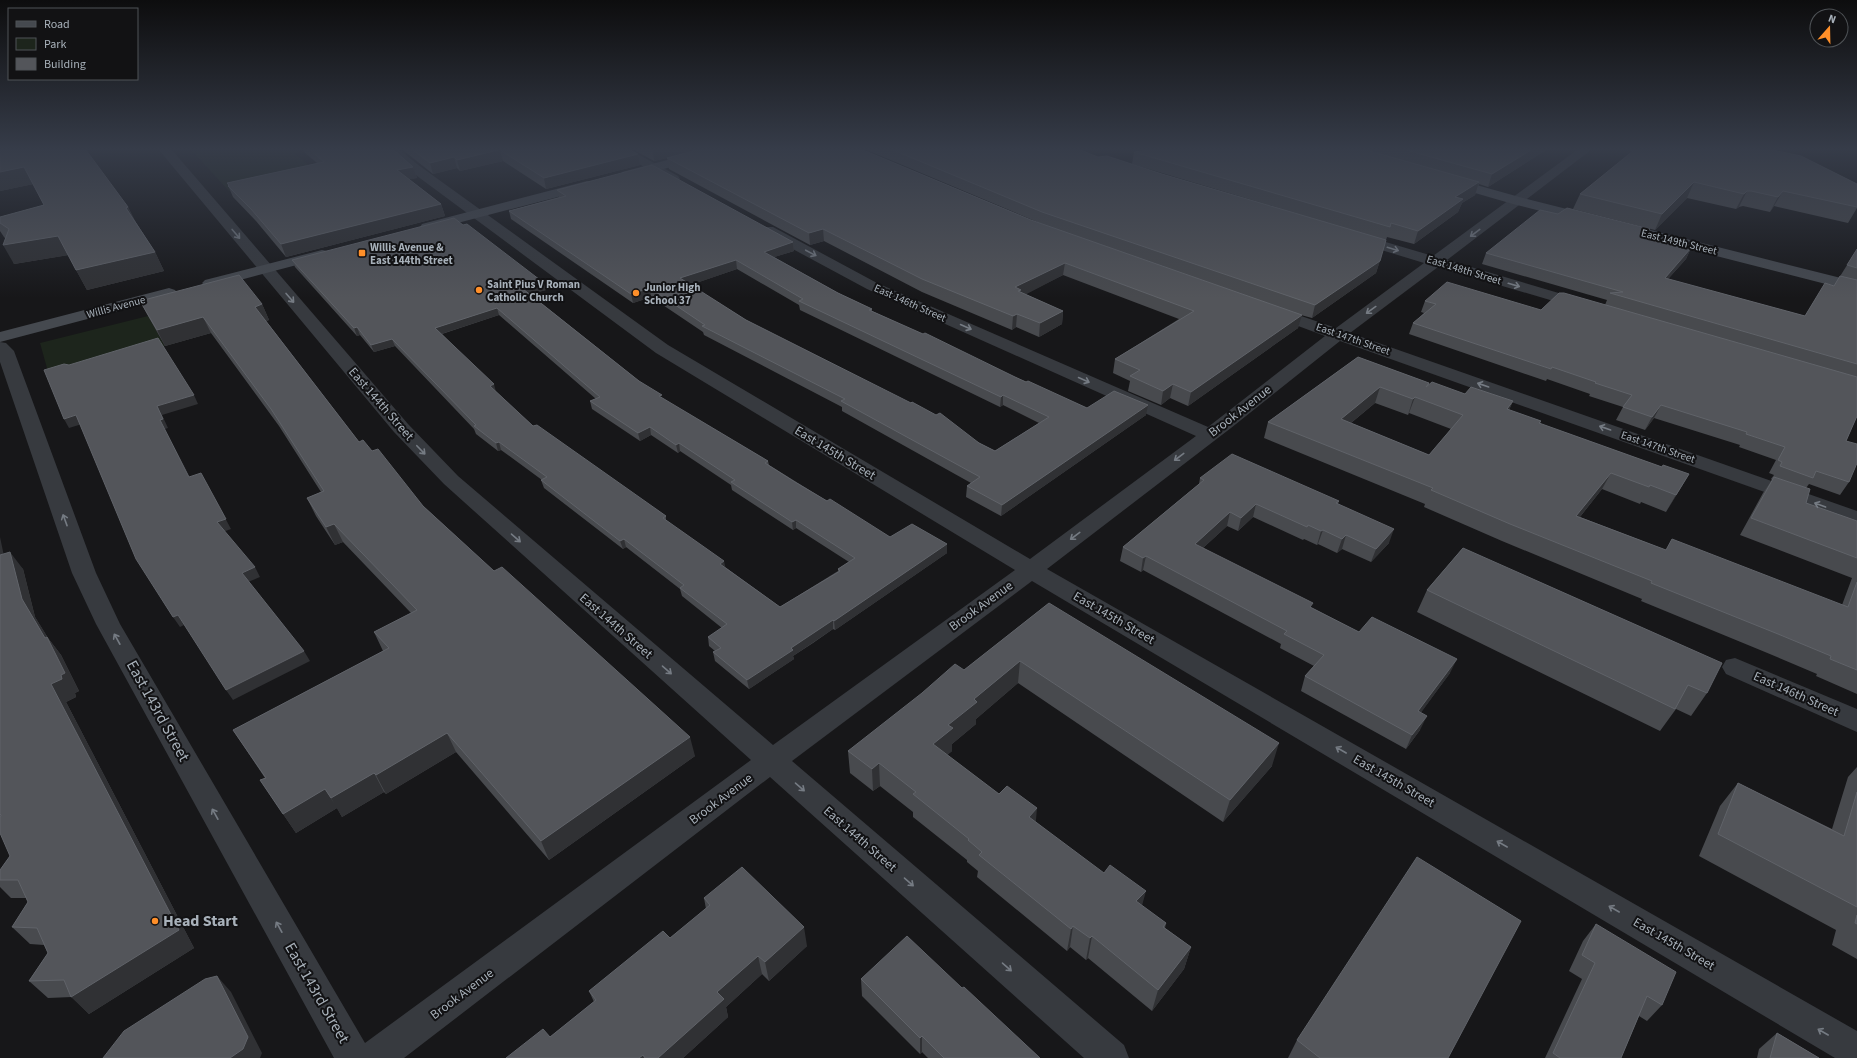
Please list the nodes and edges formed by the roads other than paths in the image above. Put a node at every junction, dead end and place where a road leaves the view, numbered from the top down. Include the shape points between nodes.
1 (207, 199) edge
2 (458, 199) edge
3 (535, 199) edge
4 (1512, 199) edge
5 (1518, 201) junction
6 (478, 214) junction
7 (757, 224) edge
8 (414, 230) edge
9 (1341, 233) edge
10 (340, 249) edge
11 (1437, 262) junction
12 (265, 268) junction
13 (196, 286) edge
14 (1857, 287) edge
15 (180, 290) edge
16 (1260, 307) edge
17 (1600, 310) edge
18 (1338, 334) junction
19 (0, 338) edge
20 (0, 347) edge
21 (1209, 434) junction
22 (1857, 518) edge
23 (1031, 569) junction
24 (1735, 667) dead end
25 (1857, 721) edge
26 (771, 761) junction
27 (1857, 1051) edge
28 (354, 1058) edge
29 (375, 1058) edge
30 (1111, 1058) edge

1 -> 12 street, East 144th Street
2 - 6 street, East 145th Street
3 - 6 main road
4 - 5 main road, East 149th Street
5 -> 11 street, Brook Avenue
5 - 14 main road, East 149th Street
6 - 8 main road
6 - 23 street, East 145th Street via 680,360
7 -> 21 street, East 146th Street via 872,286
9 -> 11 street, East 148th Street
10 - 12 main road
11 -> 17 street, East 148th Street
11 -> 18 street, Brook Avenue
12 - 13 main road
12 -> 26 street, East 144th Street via 401,428 451,480
15 - 19 main road, Willis Avenue
16 - 18 street, East 147th Street
18 - 21 street, Brook Avenue
22 -> 18 street, East 147th Street
28 -> 20 street, East 143rd Street via 108,624 84,573 4,351
21 -> 23 street, Brook Avenue
23 - 26 street, Brook Avenue
27 -> 23 street, East 145th Street
24 - 25 street, East 146th Street
26 - 29 street, Brook Avenue
26 -> 30 street, East 144th Street

